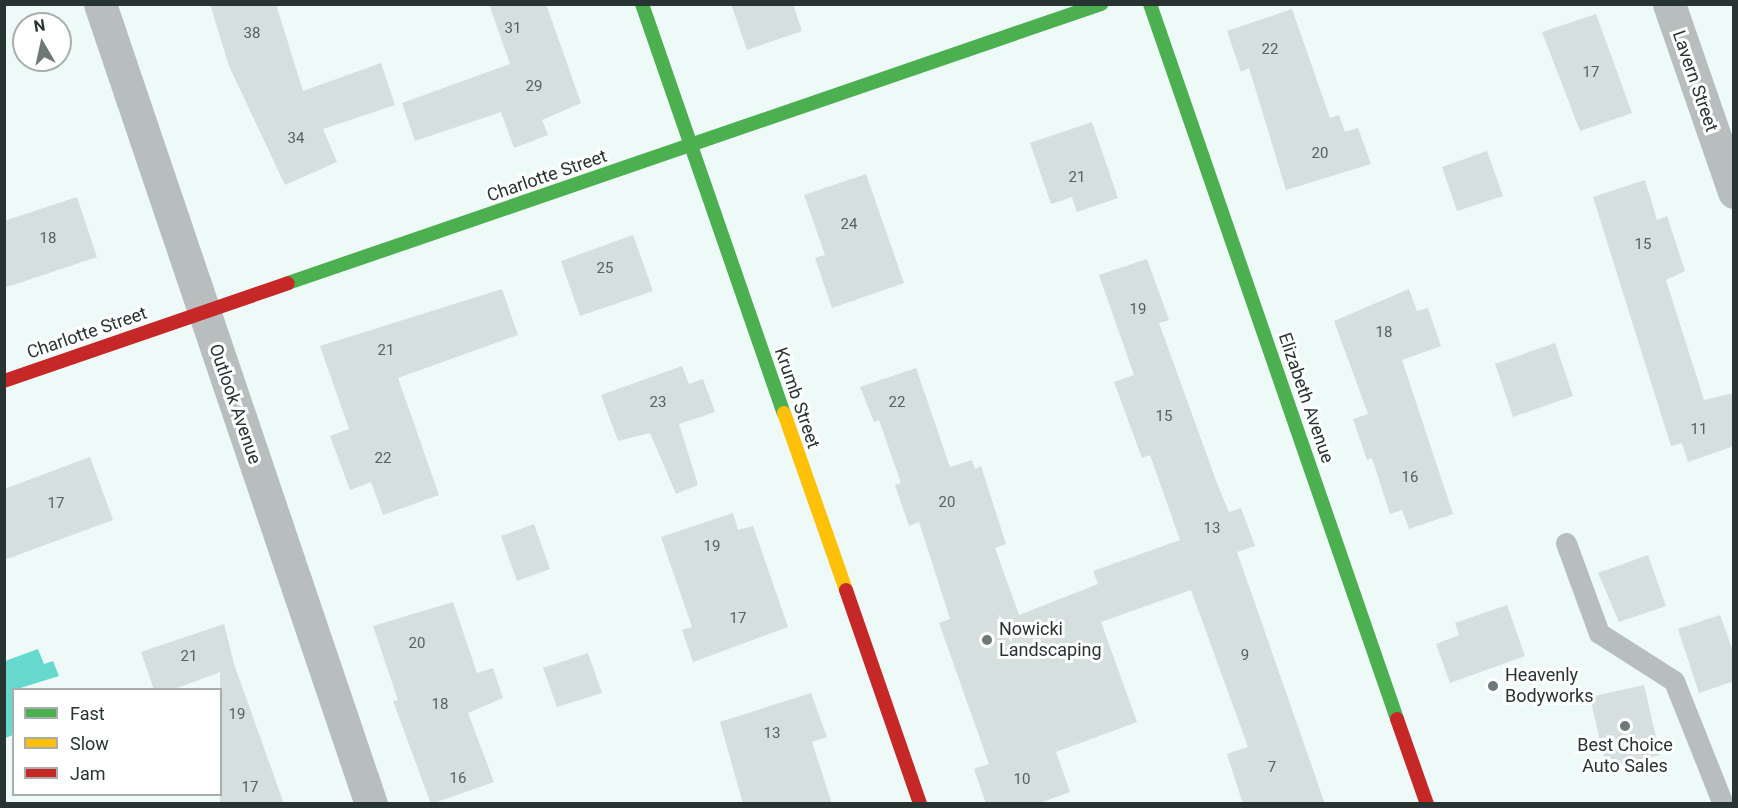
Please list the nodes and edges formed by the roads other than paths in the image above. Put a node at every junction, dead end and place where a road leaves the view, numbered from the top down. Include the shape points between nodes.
1 (100, 4) edge
2 (642, 4) edge
3 (1101, 4) edge
4 (1150, 4) edge
5 (1669, 4) edge
6 (690, 146) junction
7 (1734, 192) edge
8 (204, 313) junction
9 (4, 381) edge
10 (1566, 543) dead end
11 (371, 804) edge
12 (920, 804) edge
13 (1427, 804) edge
14 (1723, 804) edge

1 - 8 street, Outlook Avenue
2 - 6 street, Krumb Street
3 - 6 street, Charlotte Street
4 - 13 street, Elizabeth Avenue
5 - 7 street, Lavern Street
6 - 8 street, Charlotte Street
6 - 12 street, Krumb Street
8 - 9 street, Charlotte Street
8 - 11 street, Outlook Avenue
10 - 14 lane via 1599,633 1674,681

